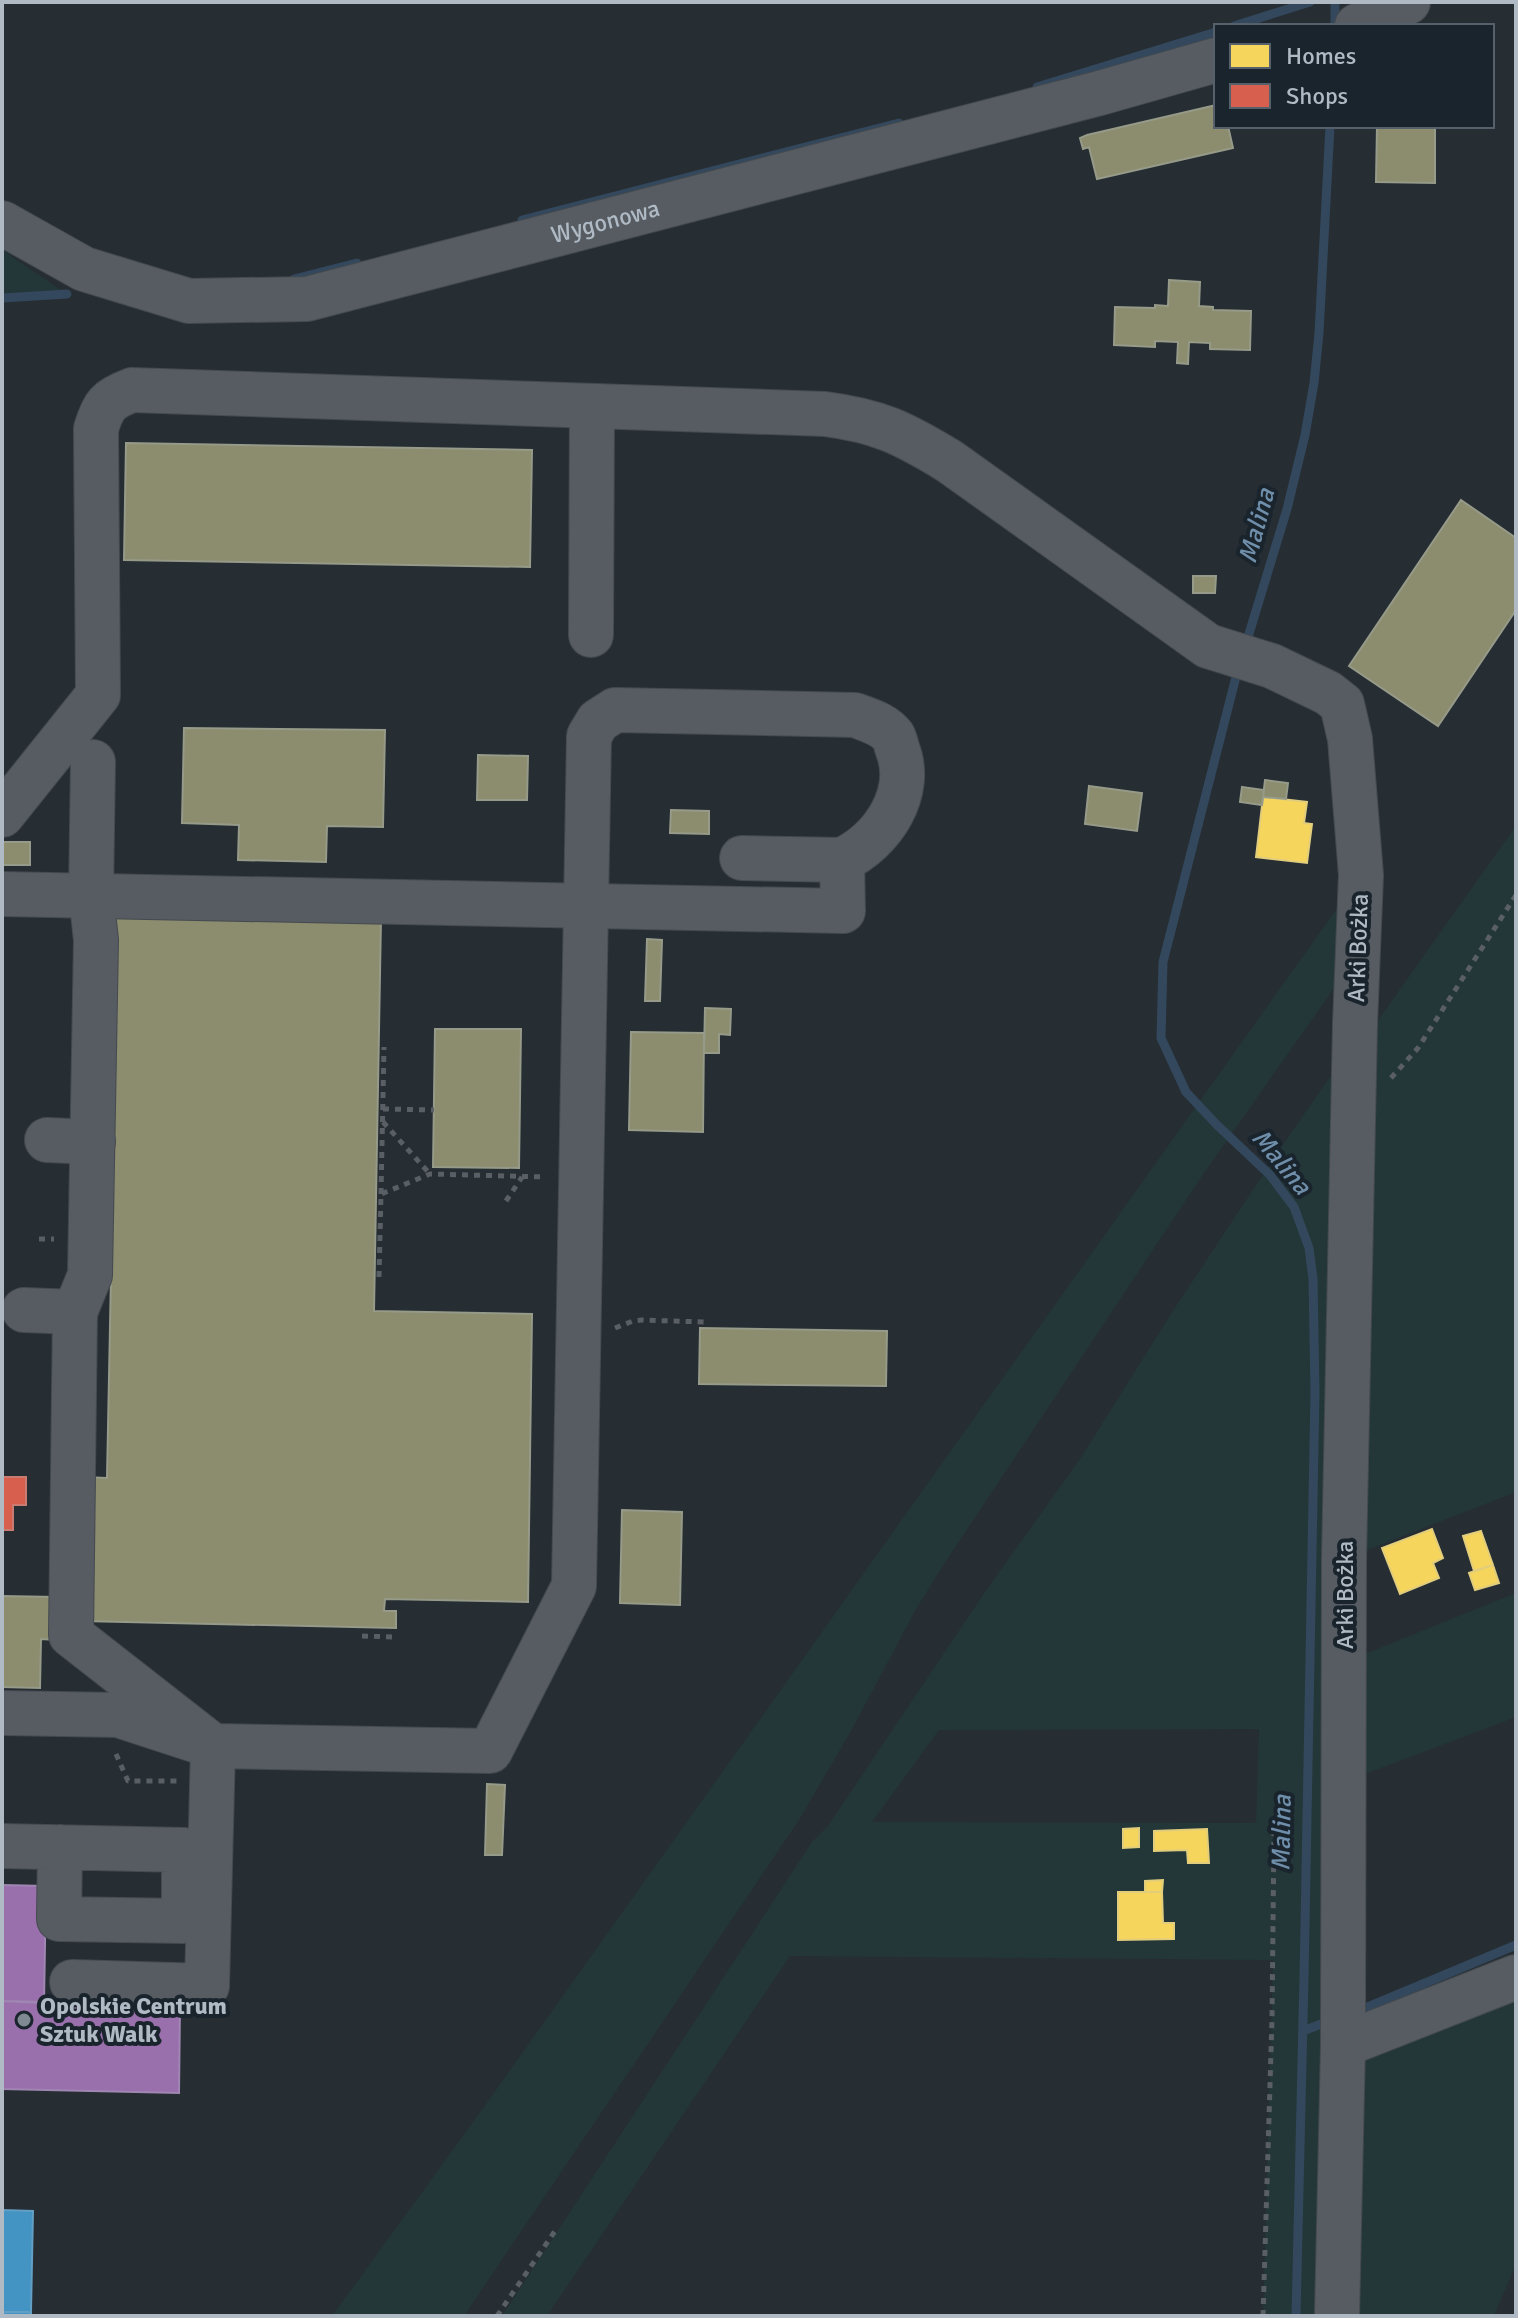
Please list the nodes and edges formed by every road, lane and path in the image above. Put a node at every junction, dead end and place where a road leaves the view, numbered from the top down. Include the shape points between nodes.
1 (1408, 2) edge
2 (1361, 24) edge
3 (1214, 61) edge
4 (2, 223) edge
5 (592, 408) junction
6 (591, 635) dead end
7 (93, 762) dead end
8 (2, 815) edge
9 (742, 858) dead end
10 (842, 860) junction
11 (2, 894) edge
12 (91, 895) junction
13 (1516, 895) edge
14 (585, 905) junction
15 (384, 1047) dead end
16 (383, 1109) junction
17 (434, 1110) dead end
18 (383, 1122) junction
19 (1354, 1122) junction
20 (47, 1140) dead end
21 (93, 1142) junction
22 (430, 1174) junction
23 (522, 1177) junction
24 (548, 1177) dead end
25 (381, 1194) junction
26 (506, 1201) dead end
27 (379, 1277) dead end
28 (24, 1310) dead end
29 (75, 1312) junction
30 (704, 1322) dead end
31 (609, 1332) dead end
32 (362, 1636) dead end
33 (394, 1637) dead end
34 (2, 1713) edge
35 (110, 1746) dead end
36 (213, 1746) junction
37 (178, 1782) dead end
38 (1274, 1832) dead end
39 (2, 1846) edge
40 (60, 1847) junction
41 (1516, 1977) edge
42 (72, 1982) dead end
43 (1343, 2045) junction
44 (555, 2231) dead end
45 (497, 2316) edge
46 (1263, 2316) edge
47 (1337, 2316) edge

1 - 2 street
3 - 4 street, Wygonowa via 307,299 189,301 84,269
5 - 6 street
5 - 8 street via 132,390 114,396 96,429 98,695
5 - 19 street, Arki Bożka via 825,414 880,425 949,461 1208,646 1272,666 1342,704 1350,739 1361,875
7 - 12 street
9 - 10 street
10 - 14 street via 843,911
10 - 14 street via 887,821 904,782 893,736 877,723 855,715 615,710 598,721 589,736
11 - 12 street
12 - 14 street
12 - 21 street via 96,940
13 - 19 path via 1418,1048
14 - 36 street via 574,1586 490,1751
15 - 16 path
16 - 17 path
16 - 18 path
18 - 22 path
18 - 25 path
19 - 43 street, Arki Bożka via 1344,1559
20 - 21 street
21 - 29 street via 90,1275
22 - 23 path
22 - 25 path
23 - 24 path
23 - 26 path
25 - 27 path
28 - 29 street
29 - 36 street via 71,1635
30 - 31 path via 633,1321
32 - 33 path
34 - 36 street via 118,1715
35 - 37 path via 128,1781
36 - 42 street via 207,1986
38 - 46 path
39 - 40 street
40 - 40 street via 184,1850 184,1921 59,1919
41 - 43 street
43 - 47 street, Arki Bożka
44 - 45 path

